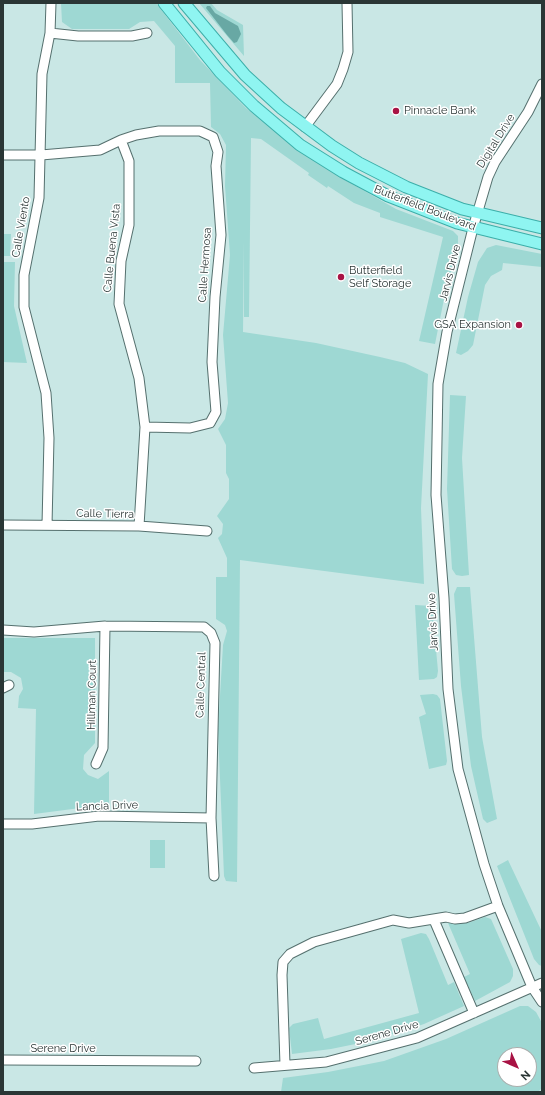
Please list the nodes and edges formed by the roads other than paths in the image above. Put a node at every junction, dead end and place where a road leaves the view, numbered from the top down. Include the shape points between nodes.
1 (51, 3) edge
2 (164, 3) edge
3 (184, 3) edge
4 (347, 3) edge
5 (50, 33) junction
6 (147, 33) dead end
7 (542, 84) edge
8 (305, 127) junction
9 (121, 140) junction
10 (3, 155) edge
11 (41, 155) junction
12 (478, 213) junction
13 (473, 228) junction
14 (542, 228) edge
15 (542, 244) edge
16 (145, 427) junction
17 (3, 525) edge
18 (47, 525) junction
19 (139, 526) junction
20 (207, 531) dead end
21 (105, 626) junction
22 (3, 630) edge
23 (96, 764) dead end
24 (212, 818) junction
25 (3, 824) edge
26 (214, 876) dead end
27 (498, 906) junction
28 (434, 920) junction
29 (542, 983) edge
30 (532, 987) junction
31 (542, 1002) edge
32 (474, 1013) junction
33 (3, 1060) edge
34 (196, 1061) dead end
35 (285, 1065) junction
36 (254, 1068) dead end

1 - 5 street, Calle Viento
2 - 13 main road, Butterfield Boulevard via 229,81 254,106 300,144 343,172 388,196
3 - 8 main road, Butterfield Boulevard via 245,75
4 - 8 street via 348,52 343,69 337,84
5 - 6 street via 78,36 132,36
5 - 11 street, Calle Viento via 42,74
7 - 12 street, Digital Drive via 528,112 495,162
8 - 12 main road, Butterfield Boulevard via 359,163 406,187
9 - 11 street via 100,150
9 - 16 street, Calle Buena Vista via 129,161 129,218 121,261 119,304 139,378
9 - 16 street, Calle Hermosa via 136,134 200,131 213,137 218,152 216,166 221,235 214,296 212,362 216,412 210,423 190,428
10 - 11 street
11 - 18 street, Calle Viento via 39,198 24,275 24,307 46,393 49,438
12 - 13 street, Digital Drive
12 - 14 main road, Butterfield Boulevard
13 - 15 main road, Butterfield Boulevard
13 - 27 street, Jarvis Drive via 447,332 438,384 436,495 448,688 458,769
16 - 19 street, Calle Buena Vista
17 - 18 street, Calle Tierra
18 - 19 street, Calle Tierra
19 - 20 street, Calle Tierra
21 - 22 street, Calle Central via 34,632
21 - 23 street, Hillman Court via 103,748
21 - 24 street, Calle Central via 204,627 211,633 215,643
24 - 25 street, Lancia Drive via 99,816 32,824
24 - 26 street, Calle Central
27 - 28 street via 465,918 446,917
27 - 30 street, Jarvis Drive
28 - 32 street
28 - 35 street via 409,923 392,920 314,942 290,954 282,962
29 - 30 street, Serene Drive
30 - 31 street, Jarvis Drive
30 - 32 street, Serene Drive
32 - 35 street, Serene Drive via 409,1040 326,1062
33 - 34 street, Serene Drive
35 - 36 street, Serene Drive

